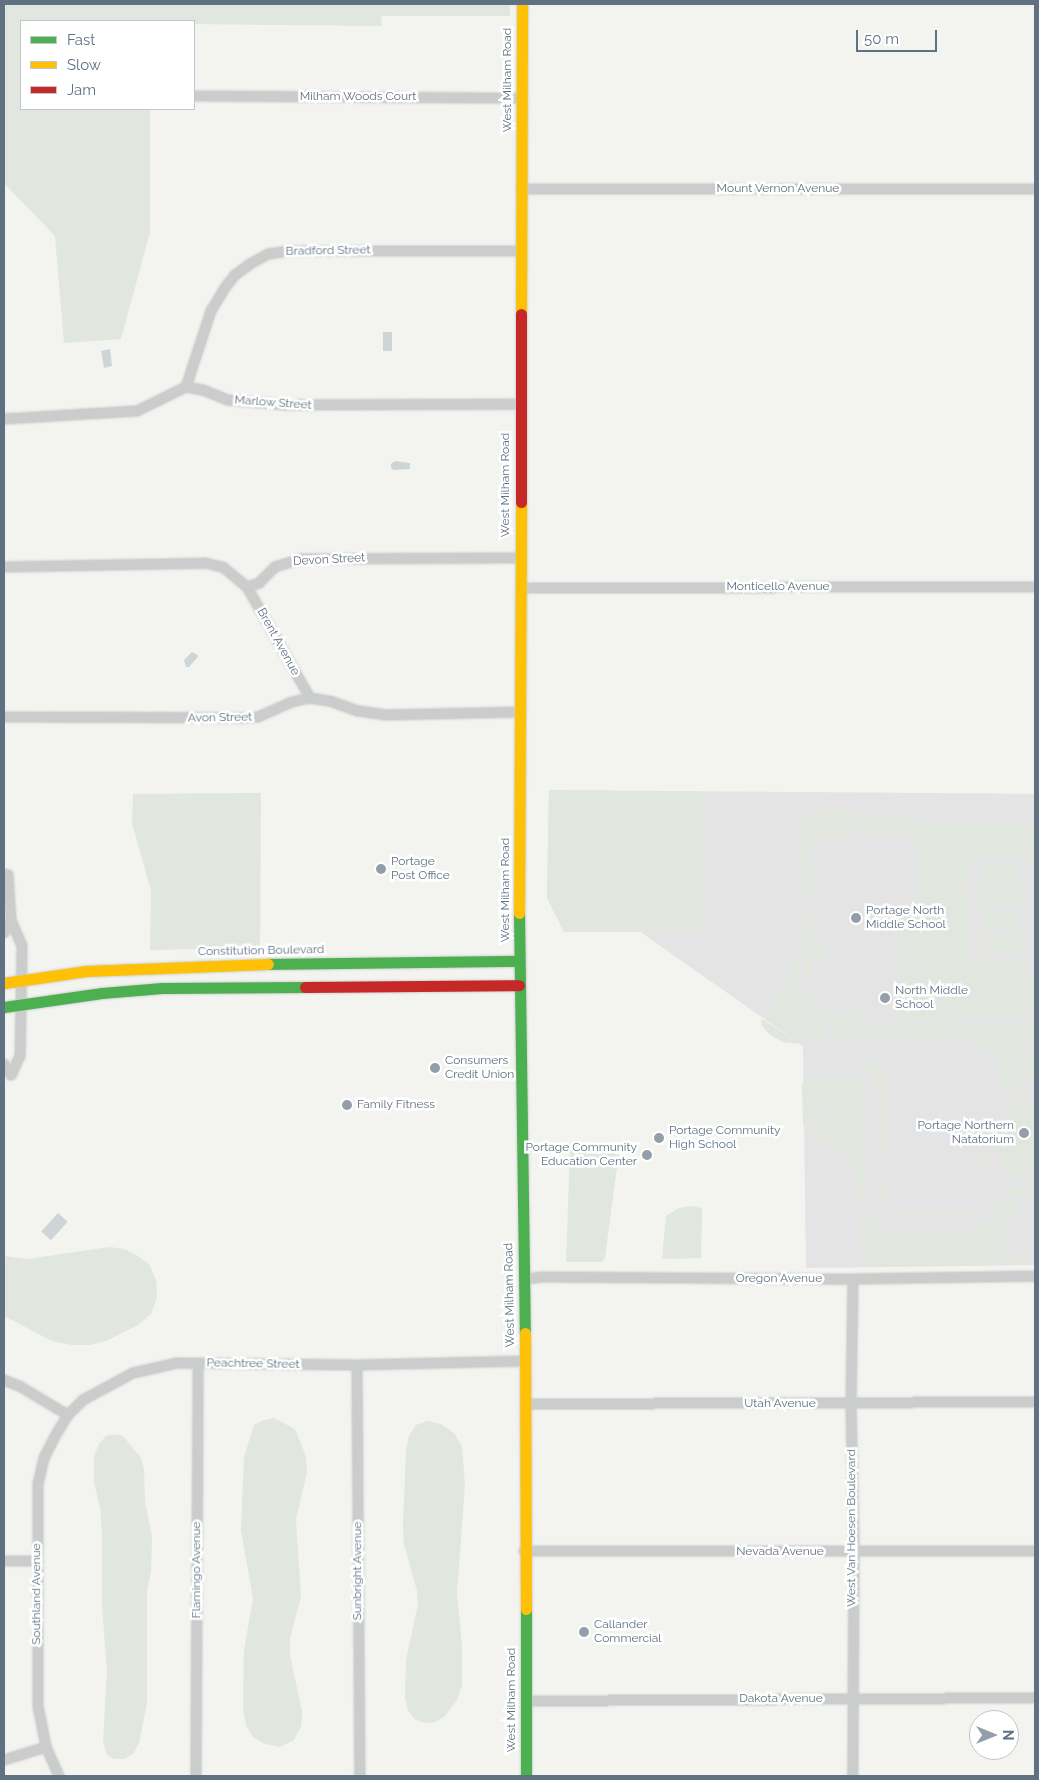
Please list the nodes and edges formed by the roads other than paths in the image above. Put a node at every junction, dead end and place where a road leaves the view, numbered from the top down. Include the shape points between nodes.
1 (522, 4) edge
2 (195, 96) dead end
3 (521, 98) junction
4 (1035, 189) edge
5 (521, 190) junction
6 (520, 251) junction
7 (186, 387) junction
8 (520, 404) junction
9 (4, 419) edge
10 (520, 558) junction
11 (4, 566) edge
12 (247, 587) junction
13 (1035, 587) edge
14 (520, 588) junction
15 (310, 698) junction
16 (520, 712) junction
17 (4, 717) edge
18 (4, 874) edge
19 (11, 920) junction
20 (4, 933) edge
21 (520, 961) junction
22 (22, 979) junction
23 (4, 983) edge
24 (519, 985) junction
25 (21, 1004) junction
26 (4, 1007) edge
27 (4, 1064) edge
28 (1035, 1276) edge
29 (524, 1279) junction
30 (853, 1279) junction
31 (525, 1361) junction
32 (198, 1363) junction
33 (357, 1365) junction
34 (4, 1380) edge
35 (1035, 1402) edge
36 (851, 1403) junction
37 (525, 1404) junction
38 (68, 1415) junction
39 (524, 1551) junction
40 (1035, 1551) edge
41 (854, 1552) junction
42 (4, 1561) edge
43 (36, 1561) junction
44 (852, 1698) junction
45 (1035, 1698) edge
46 (526, 1701) junction
47 (46, 1747) junction
48 (4, 1760) edge
49 (59, 1776) edge
50 (196, 1776) edge
51 (360, 1776) edge
52 (526, 1776) edge
53 (853, 1776) edge

1 - 3 street, West Milham Road
2 - 3 street, Milham Woods Court
3 - 5 street, West Milham Road
4 - 5 street, Mount Vernon Avenue
5 - 6 street, West Milham Road
6 - 7 street, Bradford Street via 289,251 268,254 250,264 224,289 212,311
6 - 8 street, West Milham Road
7 - 8 street, Marlow Street via 228,400 288,405
7 - 9 street via 138,411
8 - 10 street, West Milham Road
10 - 12 street, Devon Street via 302,559 276,567 259,583
10 - 14 street, West Milham Road
11 - 12 street via 205,563 223,567
12 - 15 street, Brent Avenue
13 - 14 street, Monticello Avenue
14 - 16 street, West Milham Road
15 - 16 street, Avon Street via 385,715
15 - 17 street, Avon Street via 258,717 242,718
16 - 21 street, West Milham Road
18 - 19 street via 8,875
19 - 20 street
19 - 22 street via 22,946
21 - 22 street, Constitution Boulevard via 86,970
21 - 24 street, West Milham Road
22 - 23 street, Constitution Boulevard
22 - 25 street
24 - 25 street via 162,988
24 - 29 street, West Milham Road
25 - 26 street
25 - 27 street via 20,1056 11,1075
28 - 30 street, Oregon Avenue
29 - 30 street, Oregon Avenue
29 - 31 street, West Milham Road
30 - 36 street, West Van Hoesen Boulevard
31 - 33 street, Peachtree Street
31 - 37 street, West Milham Road
32 - 33 street, Peachtree Street
32 - 38 street, Peachtree Street via 170,1364 133,1373 83,1400
32 - 50 street, Flamingo Avenue
33 - 51 street, Sunbright Avenue
34 - 38 street
35 - 36 street, Utah Avenue
36 - 37 street, Utah Avenue
36 - 41 street, West Van Hoesen Boulevard
37 - 39 street, West Milham Road
38 - 43 street, Southland Avenue via 44,1458 38,1484
39 - 41 street, Nevada Avenue
39 - 46 street, West Milham Road
40 - 41 street, Nevada Avenue
41 - 44 street, West Van Hoesen Boulevard
42 - 43 street
43 - 47 street, Southland Avenue via 38,1706
44 - 45 street, Dakota Avenue
44 - 46 street, Dakota Avenue
44 - 53 street, West Van Hoesen Boulevard
46 - 52 street, West Milham Road
47 - 48 street
47 - 49 street, Southland Avenue

